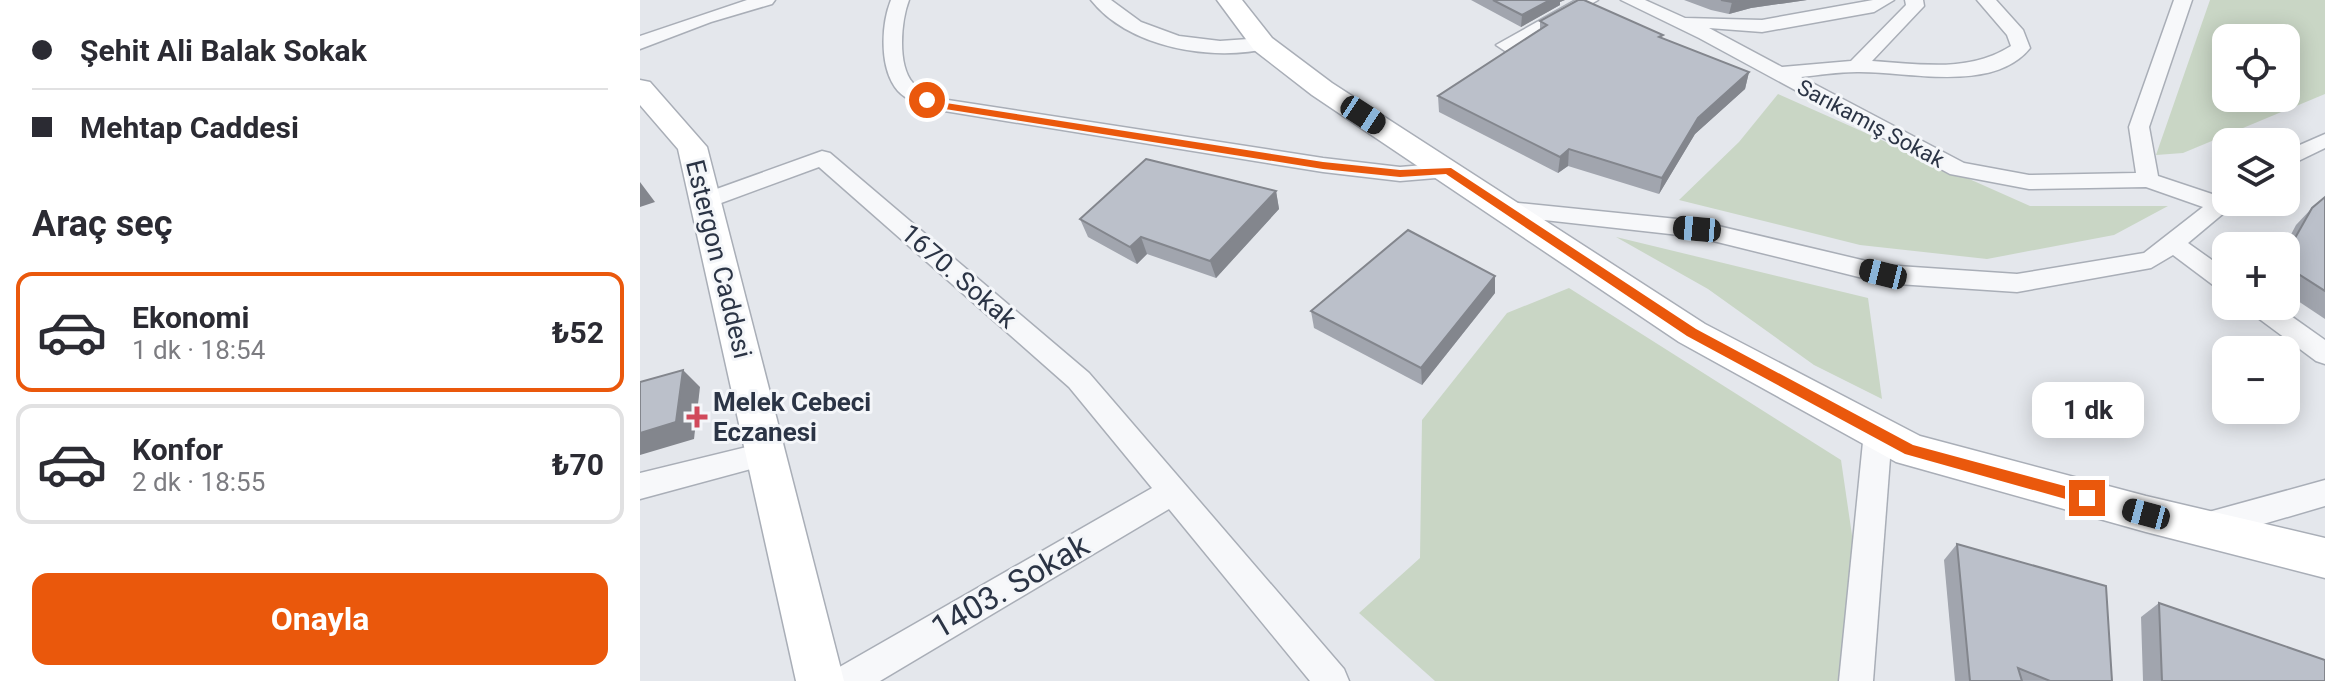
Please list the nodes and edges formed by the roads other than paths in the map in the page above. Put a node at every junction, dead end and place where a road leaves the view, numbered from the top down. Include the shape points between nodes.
1 (766, 0) edge
2 (900, 0) edge
3 (1100, 0) edge
4 (1229, 0) edge
5 (1589, 0) edge
6 (1630, 0) edge
7 (1885, 0) edge
8 (1914, 0) edge
9 (1986, 0) edge
10 (2183, 0) edge
11 (1671, 19) junction
12 (640, 43) edge
13 (1263, 44) junction
14 (1505, 45) dead end
15 (1857, 66) junction
16 (1775, 73) junction
17 (640, 88) edge
18 (2325, 140) edge
19 (2300, 153) edge
20 (1448, 170) junction
21 (2148, 180) junction
22 (2212, 200) edge
23 (705, 201) junction
24 (1508, 210) junction
25 (2212, 212) edge
26 (2173, 244) junction
27 (2212, 272) edge
28 (2278, 320) edge
29 (2325, 354) edge
30 (1878, 432) junction
31 (767, 454) junction
32 (640, 486) edge
33 (1173, 491) junction
34 (2325, 493) edge
35 (2202, 528) junction
36 (2325, 558) edge
37 (820, 681) edge
38 (848, 681) edge
39 (1332, 681) edge
40 (1856, 681) edge

1 - 12 street
2 - 20 street via 894,15 895,72 911,92 936,103 1323,165 1400,174
3 - 13 street via 1119,17 1187,44
4 - 13 main road
5 - 14 street
6 - 11 street, Sarıkamış Sokak
7 - 11 street via 1874,7 1762,26
8 - 15 street via 1915,6
9 - 15 street via 2016,34 2021,48 2005,62 1964,70
10 - 21 street via 2139,127
11 - 16 street, Sarıkamış Sokak
13 - 20 main road
15 - 16 street
16 - 21 street, Sarıkamış Sokak via 1958,169 2029,182
17 - 23 main road, Estergon Caddesi via 692,147
18 - 19 street
20 - 24 main road
21 - 22 street, Sarıkamış Sokak
23 - 31 main road, Estergon Caddesi
23 - 33 street, 1670. Sokak via 822,158 1079,380
24 - 26 street via 1697,229 1883,274 2017,283 2151,260
24 - 30 main road via 1692,333
25 - 26 street
26 - 27 street
28 - 29 street
30 - 35 main road via 1910,450
30 - 40 street
31 - 32 street
31 - 37 main road, Estergon Caddesi
33 - 38 street, 1403. Sokak
33 - 39 street
34 - 35 street
35 - 36 main road

